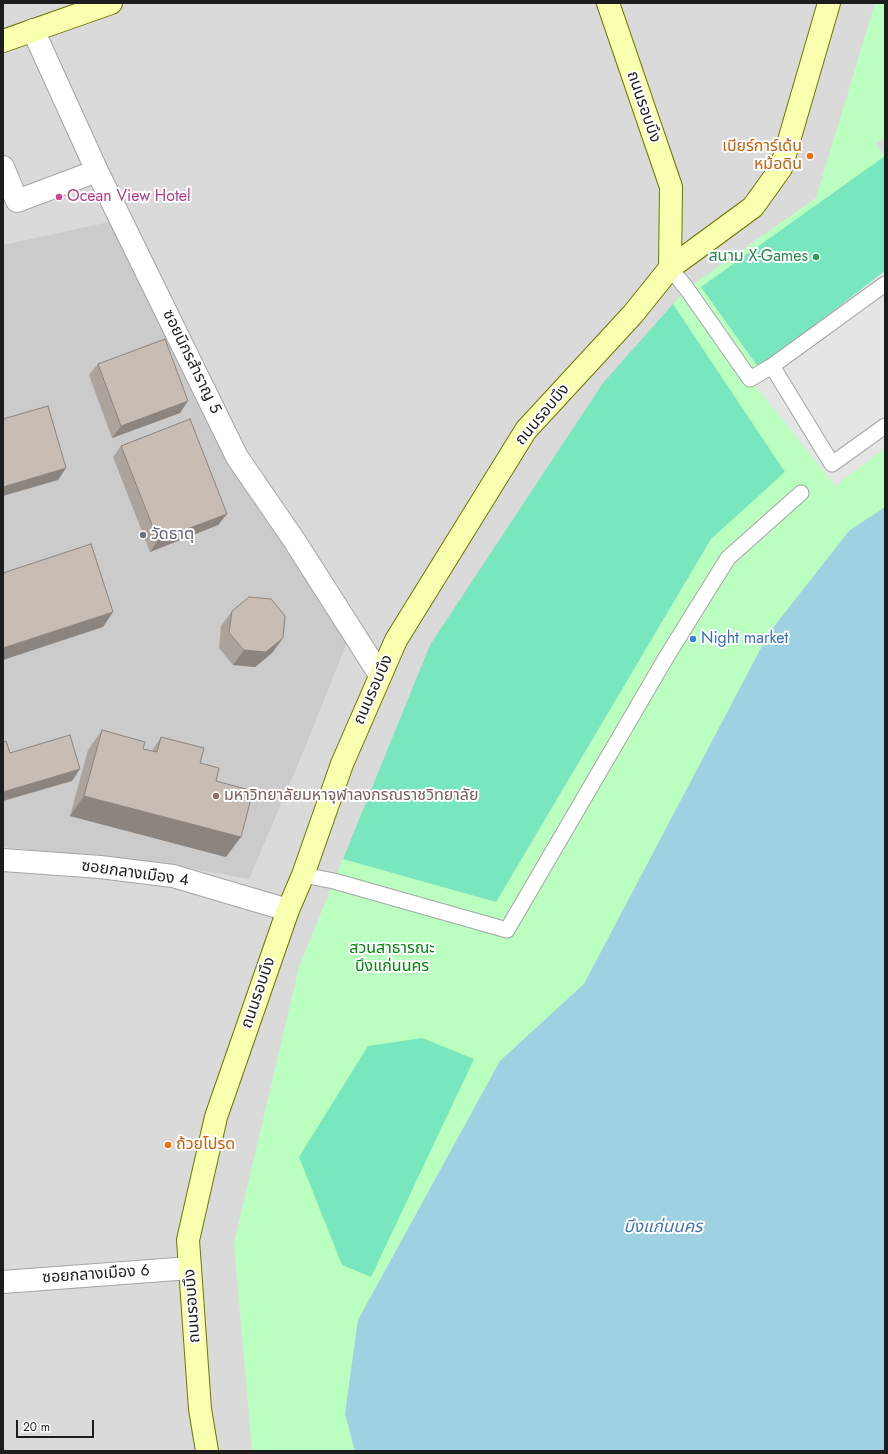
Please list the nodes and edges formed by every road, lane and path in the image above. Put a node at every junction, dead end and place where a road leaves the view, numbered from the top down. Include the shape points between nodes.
1 (111, 3) edge
2 (608, 3) edge
3 (829, 3) edge
4 (33, 30) junction
5 (3, 42) edge
6 (3, 167) edge
7 (97, 171) junction
8 (670, 268) junction
9 (885, 284) edge
10 (772, 366) junction
11 (885, 426) edge
12 (801, 493) dead end
13 (380, 675) junction
14 (3, 860) edge
15 (303, 875) junction
16 (288, 910) junction
17 (190, 1268) junction
18 (3, 1282) edge
19 (207, 1451) edge

1 - 4 street
2 - 8 street, ถนนรอบบึง via 671,187
3 - 8 street via 781,168 753,207
4 - 5 street
4 - 7 street, ซอยนิกรสำราญ 5
6 - 7 street via 17,201
7 - 13 street, ซอยนิกรสำราญ 5 via 237,457 294,540
8 - 10 lane via 750,379
8 - 13 street, ถนนรอบบึง via 633,314 526,430 396,640
9 - 10 lane
10 - 11 lane via 832,464
12 - 15 lane via 728,558 663,663 507,930 334,881
13 - 15 street, ถนนรอบบึง via 342,764
14 - 16 street, ซอยกลางเมือง 4 via 173,876
15 - 16 street, ถนนรอบบึง
16 - 17 street, ถนนรอบบึง via 216,1117 188,1240
17 - 18 street, ซอยกลางเมือง 6
17 - 19 street, ถนนรอบบึง via 200,1410

